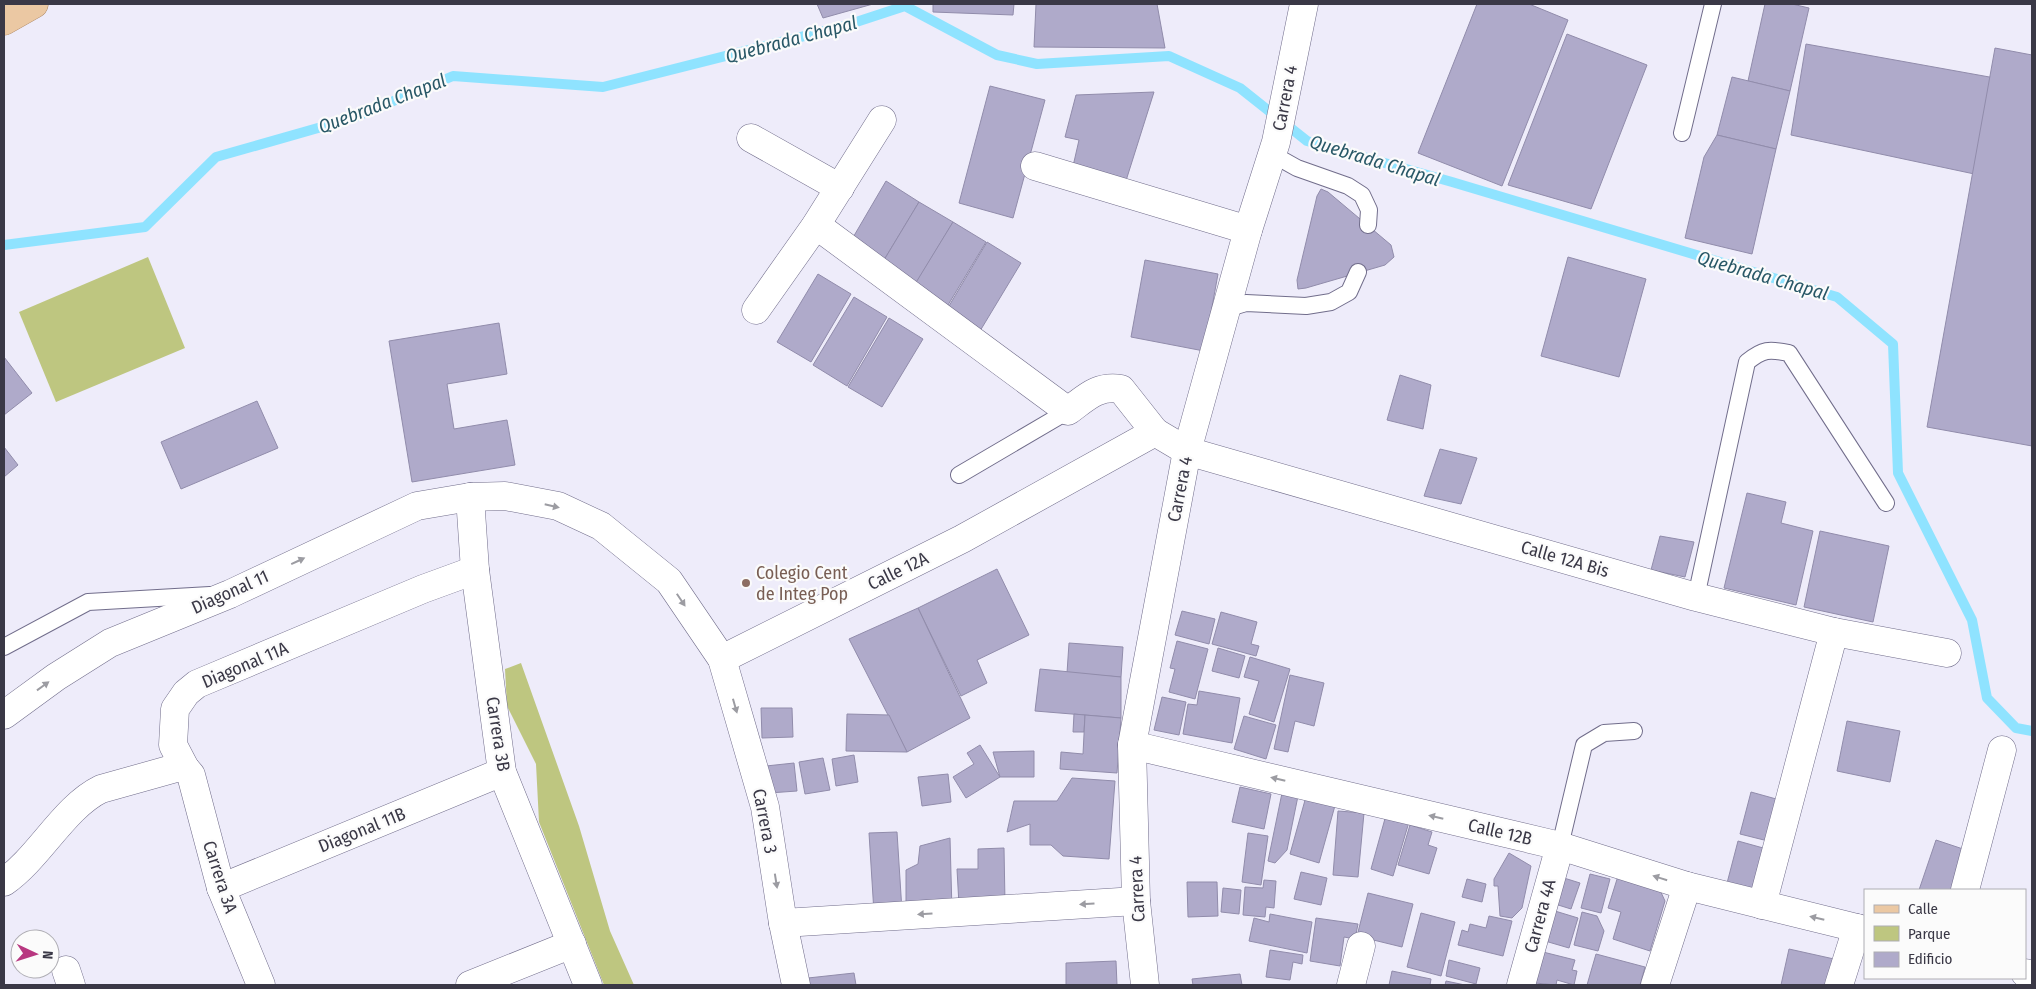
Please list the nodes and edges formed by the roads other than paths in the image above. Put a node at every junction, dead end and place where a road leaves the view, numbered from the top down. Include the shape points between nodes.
1 (34, 4) edge
2 (1304, 4) edge
3 (1713, 4) edge
4 (4, 21) edge
5 (882, 120) dead end
6 (1682, 133) dead end
7 (751, 138) dead end
8 (1274, 148) junction
9 (1035, 166) dead end
10 (840, 188) junction
11 (816, 225) junction
12 (1368, 225) dead end
13 (1248, 230) junction
14 (1358, 272) dead end
15 (1226, 309) junction
16 (756, 310) dead end
17 (1068, 411) junction
18 (1155, 432) junction
19 (1187, 451) junction
20 (959, 475) dead end
21 (470, 497) junction
22 (1886, 503) dead end
23 (475, 570) junction
24 (230, 594) junction
25 (1696, 597) junction
26 (1834, 632) junction
27 (4, 647) edge
28 (1947, 653) dead end
29 (722, 659) junction
30 (4, 715) edge
31 (1634, 731) dead end
32 (1132, 745) junction
33 (2002, 750) dead end
34 (185, 768) junction
35 (502, 772) junction
36 (1560, 846) junction
37 (4, 882) edge
38 (1687, 886) junction
39 (221, 888) junction
40 (1965, 889) edge
41 (1136, 901) junction
42 (1762, 905) junction
43 (783, 924) junction
44 (1861, 929) edge
45 (572, 944) junction
46 (1361, 946) dead end
47 (261, 985) edge
48 (470, 985) edge
49 (588, 985) edge
50 (796, 985) edge
51 (1145, 985) edge
52 (1350, 985) edge
53 (1521, 985) edge
54 (1655, 985) edge
55 (1839, 985) edge

1 - 4 main road
2 - 8 street, Carrera 4
3 - 6 lane
5 - 10 street
7 - 10 street
8 - 12 lane via 1297,168 1348,186 1362,196 1369,210
8 - 13 street, Carrera 4
9 - 13 street
10 - 11 street
11 - 16 street
11 - 17 street
13 - 15 street, Carrera 4
14 - 15 lane via 1349,292 1331,302 1306,306 1246,303
15 - 19 street, Carrera 4
17 - 18 street via 1101,388 1121,389
17 - 20 lane
18 - 19 street
18 - 29 street, Calle 12A via 962,539
19 - 25 street, Calle 12A Bis
19 - 32 street, Carrera 4
21 - 23 street, Carrera 3B
24 -> 21 street, Diagonal 11 via 417,506
21 -> 29 street, Diagonal 11 via 505,496 558,506 601,526 669,581
22 - 25 lane via 1789,353 1775,350 1760,352 1747,362
23 - 34 street, Diagonal 11A via 197,684 175,709 173,745
23 - 35 street, Carrera 3B
24 - 27 lane via 88,602
30 -> 24 street, Diagonal 11 via 56,676 110,643
25 - 26 street, Calle 12A Bis
26 - 28 street, Calle 12A Bis
26 - 42 street
29 -> 43 street, Carrera 3 via 765,807
31 - 36 lane via 1604,733 1584,745
36 -> 32 street, Calle 12B
32 - 41 street, Carrera 4
33 - 40 street
34 - 37 street via 93,793 61,823 18,872
34 - 39 street, Carrera 3A via 191,775
35 - 39 street, Diagonal 11B
35 - 45 street, Carrera 3B
38 -> 36 street, Calle 12B
36 - 53 street, Carrera 4A
38 - 42 street, Calle 12B
38 - 54 street
39 - 47 street, Carrera 3A
41 -> 43 street
41 - 51 street, Carrera 4
44 -> 42 street, Calle 12B
43 - 50 street, Carrera 3
44 - 55 street
45 - 48 street
45 - 49 street, Carrera 3B
46 - 52 street

